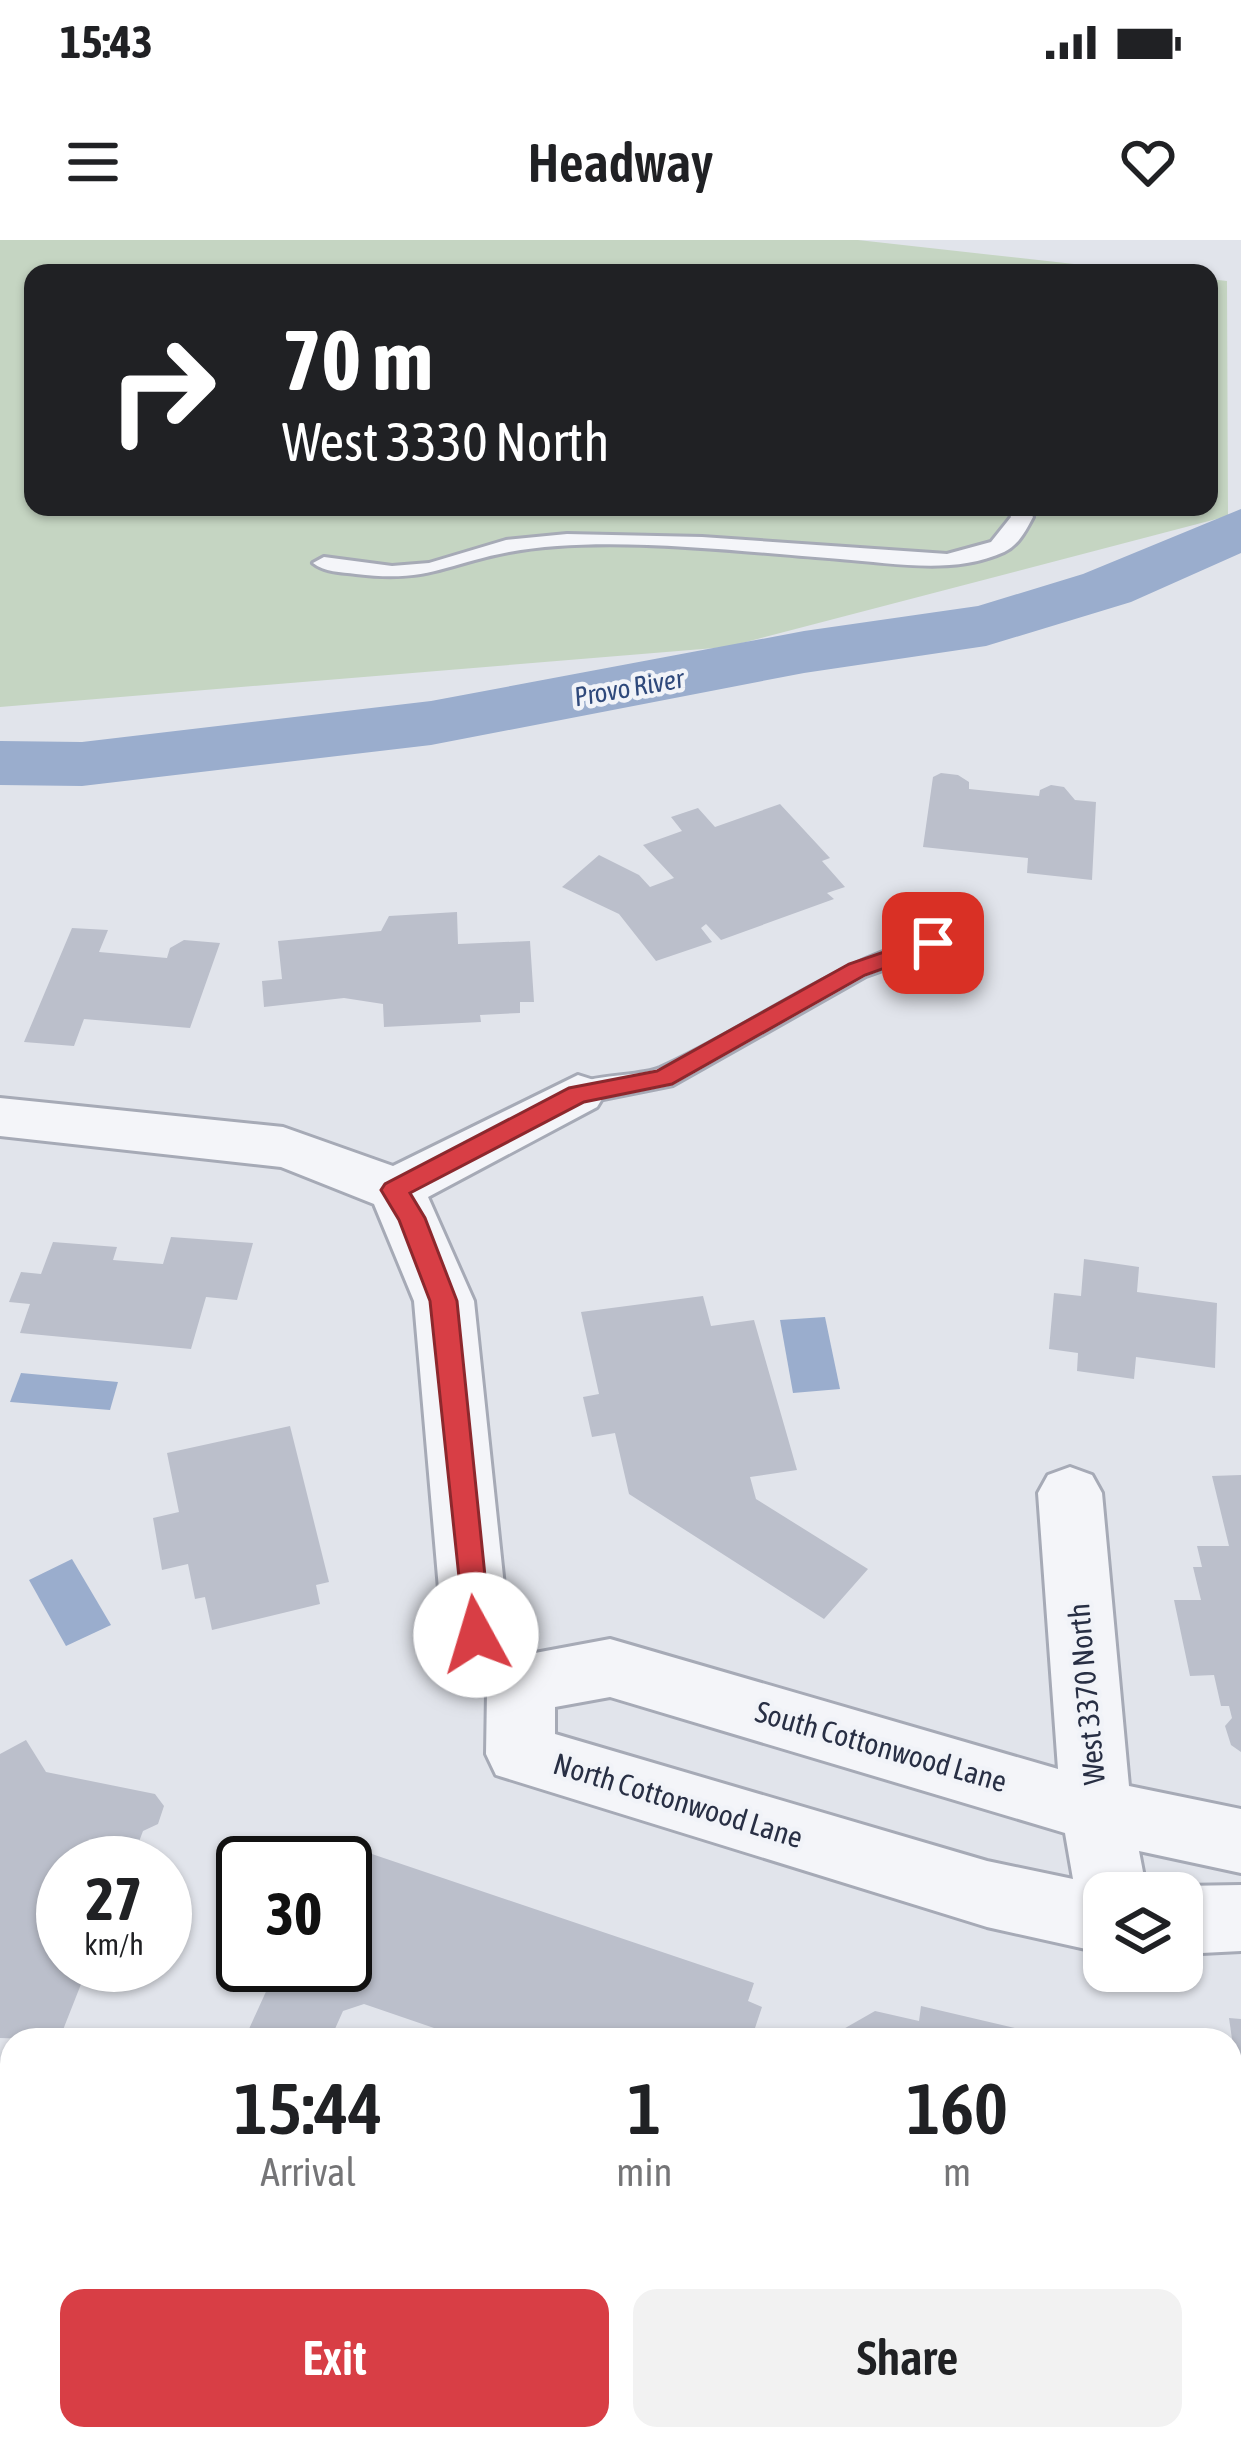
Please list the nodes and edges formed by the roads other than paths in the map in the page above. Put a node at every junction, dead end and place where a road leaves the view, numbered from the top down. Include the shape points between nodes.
1 (1022, 516) edge
2 (324, 563) dead end
3 (933, 943) dead end
4 (578, 1094) joint
5 (0, 1117) edge
6 (394, 1190) junction
7 (1070, 1493) dead end
8 (521, 1684) junction
9 (1096, 1811) junction
10 (1241, 1840) edge
11 (1107, 1872) edge
12 (1083, 1915) edge
13 (1241, 1918) edge
14 (1203, 1919) edge

1 - 2 lane via 999,547 947,560 605,540 506,546 411,571
3 - 4 lane via 857,970 663,1078
4 - 6 street
5 - 6 street via 283,1147
6 - 8 street via 444,1301 476,1635
7 - 9 street, West 3370 North
8 - 9 street, South Cottonwood Lane via 610,1668
8 - 12 street, North Cottonwood Lane via 520,1754 987,1894
9 - 10 street, South Cottonwood Lane
9 - 11 street, West 3370 North
13 - 14 street

